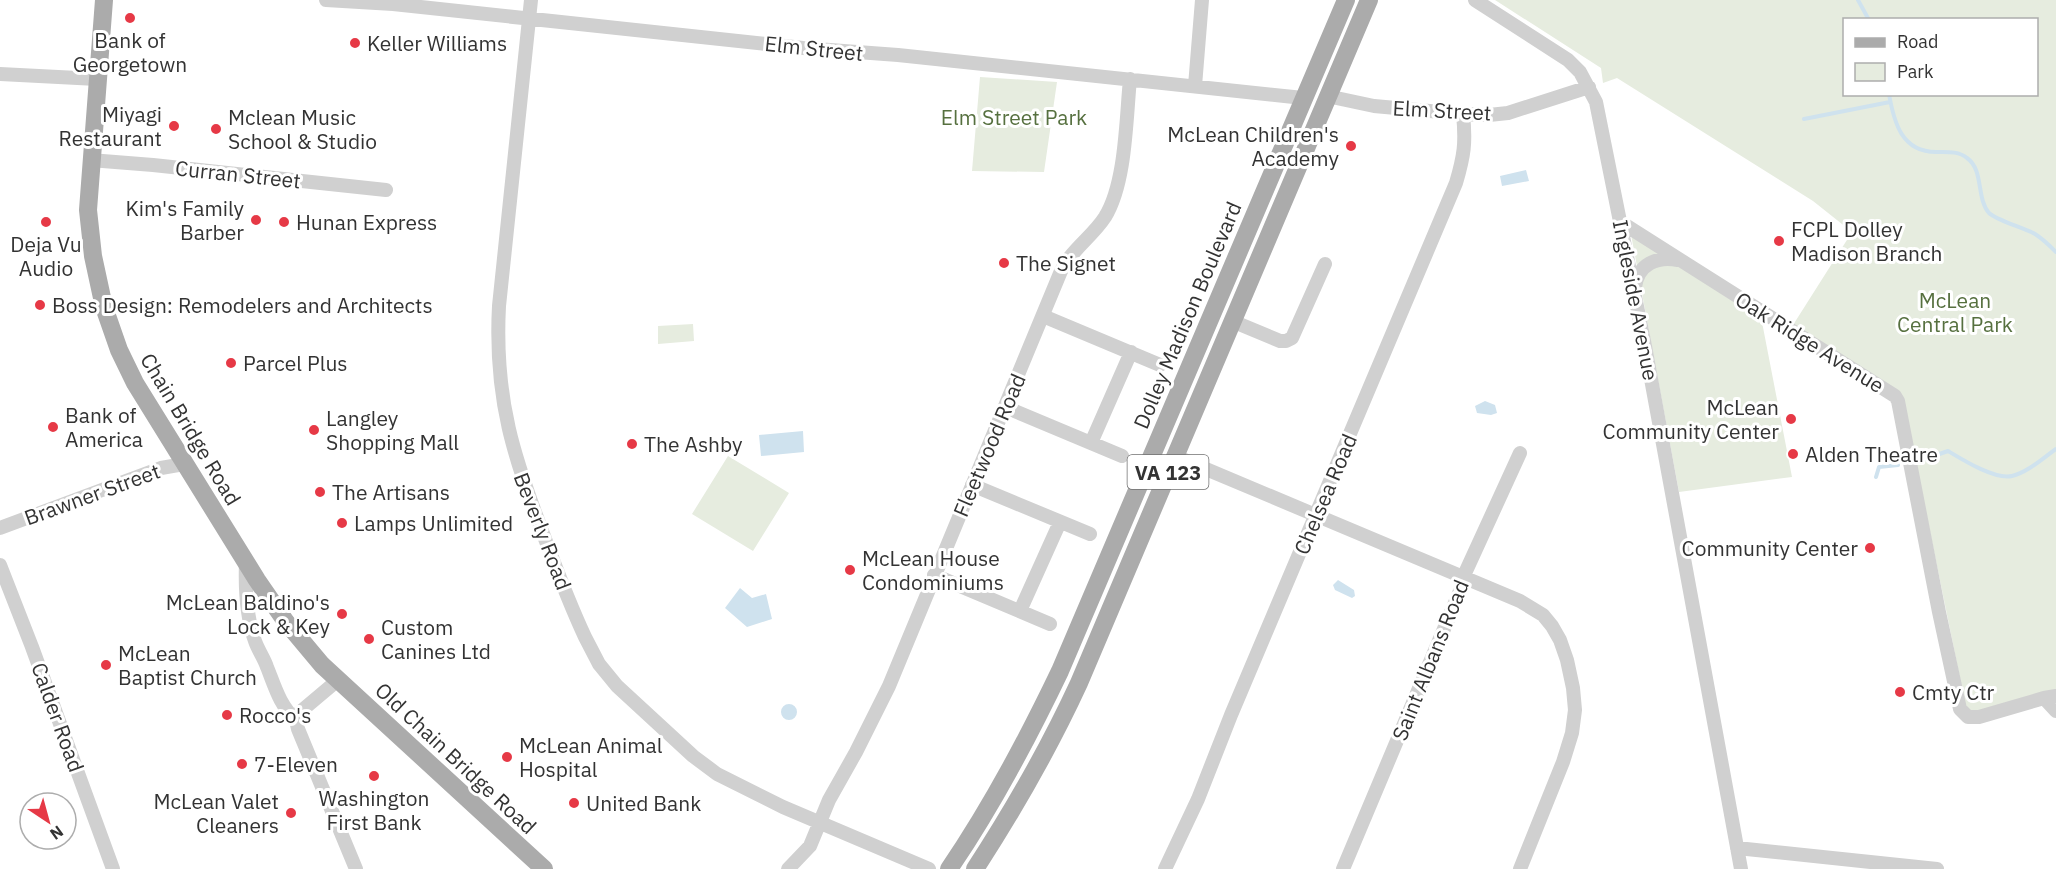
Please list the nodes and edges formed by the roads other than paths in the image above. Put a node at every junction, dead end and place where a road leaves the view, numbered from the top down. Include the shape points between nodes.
1 (104, 0) edge
2 (326, 0) edge
3 (531, 0) edge
4 (1202, 0) edge
5 (1346, 0) edge
6 (1369, 0) edge
7 (1475, 0) edge
8 (529, 18) junction
9 (0, 74) edge
10 (97, 79) junction
11 (1130, 79) junction
12 (1195, 86) junction
13 (1589, 87) junction
14 (1327, 96) junction
15 (1303, 98) junction
16 (1463, 114) junction
17 (90, 160) junction
18 (386, 190) dead end
19 (1622, 224) junction
20 (1679, 260) junction
21 (1325, 264) dead end
22 (1635, 292) junction
23 (1043, 316) junction
24 (1232, 321) junction
25 (1131, 352) junction
26 (1160, 365) dead end
27 (1005, 407) junction
28 (1091, 443) junction
29 (1520, 453) dead end
30 (1122, 456) dead end
31 (1175, 456) junction
32 (184, 464) junction
33 (972, 484) junction
34 (1317, 516) junction
35 (1060, 522) junction
36 (0, 528) edge
37 (1090, 534) dead end
38 (246, 562) junction
39 (0, 565) edge
40 (934, 575) junction
41 (1465, 579) junction
42 (1020, 611) junction
43 (1050, 624) dead end
44 (338, 680) junction
45 (2050, 697) edge
46 (2056, 711) edge
47 (296, 720) junction
48 (819, 822) junction
49 (1737, 848) junction
50 (113, 869) edge
51 (356, 869) edge
52 (544, 869) edge
53 (788, 869) edge
54 (929, 869) edge
55 (949, 869) edge
56 (975, 869) edge
57 (1165, 869) edge
58 (1343, 869) edge
59 (1520, 869) edge
60 (1741, 869) edge
61 (1937, 869) edge

1 - 10 main road, Chain Bridge Road
2 - 8 street, Elm Street
3 - 8 street, Beverly Road
4 - 12 street
5 - 15 main road, Dolley Madison Boulevard / VA 123
6 - 14 main road, Dolley Madison Boulevard / VA 123
7 - 13 street, Ingleside Avenue via 1568,60
8 - 11 street, Elm Street
8 - 48 street, Beverly Road via 498,333 503,405 520,471 580,627 611,679 717,774
9 - 10 street
10 - 17 main road, Chain Bridge Road
11 - 12 street, Elm Street
11 - 23 street, Fleetwood Road via 1115,196 1105,218 1064,265
12 - 15 street, Elm Street
13 - 16 street, Elm Street via 1508,113
13 - 19 street, Ingleside Avenue
14 - 16 street, Elm Street via 1374,106
14 - 24 main road, Dolley Madison Boulevard / VA 123
15 - 55 main road, Dolley Madison Boulevard / VA 123 via 1060,671 1008,774
16 - 34 street, Chelsea Road via 1466,142 1456,183
17 - 18 street, Curran Street
17 - 32 main road, Chain Bridge Road via 89,225 104,307 135,383
19 - 20 street, Oak Ridge Avenue
19 - 22 street, Ingleside Avenue
20 - 22 street via 1650,262 1640,274
20 - 45 street, Oak Ridge Avenue via 1895,396 1960,709 1968,717 1979,717
21 - 24 street via 1292,338 1280,341
22 - 49 street, Ingleside Avenue
23 - 25 street
23 - 27 street, Fleetwood Road
24 - 31 main road, Dolley Madison Boulevard / VA 123
25 - 26 street
25 - 28 street
27 - 28 street
27 - 33 street, Fleetwood Road
28 - 30 street
29 - 41 street, Saint Albans Road
31 - 34 street
31 - 56 main road, Dolley Madison Boulevard / VA 123 via 1069,704 1016,804
32 - 36 street, Brawner Street via 161,468
32 - 38 main road, Chain Bridge Road
33 - 35 street
33 - 40 street, Fleetwood Road
34 - 41 street
34 - 57 street, Chelsea Road
35 - 37 street
35 - 42 street
38 - 44 main road, Chain Bridge Road via 295,634
38 - 47 street via 248,611 258,648 281,701
39 - 50 street, Calder Road
40 - 42 street
40 - 48 street, Fleetwood Road via 889,686
41 - 58 street, Saint Albans Road
41 - 59 street via 1537,611 1552,626 1567,660 1573,688 1574,723 1563,762
42 - 43 street
44 - 47 street via 300,712
44 - 52 main road, Old Chain Bridge Road
45 - 46 street
47 - 51 street
48 - 53 street, Fleetwood Road via 810,846
48 - 54 street, Beverly Road
49 - 60 street, Ingleside Avenue
49 - 61 street

